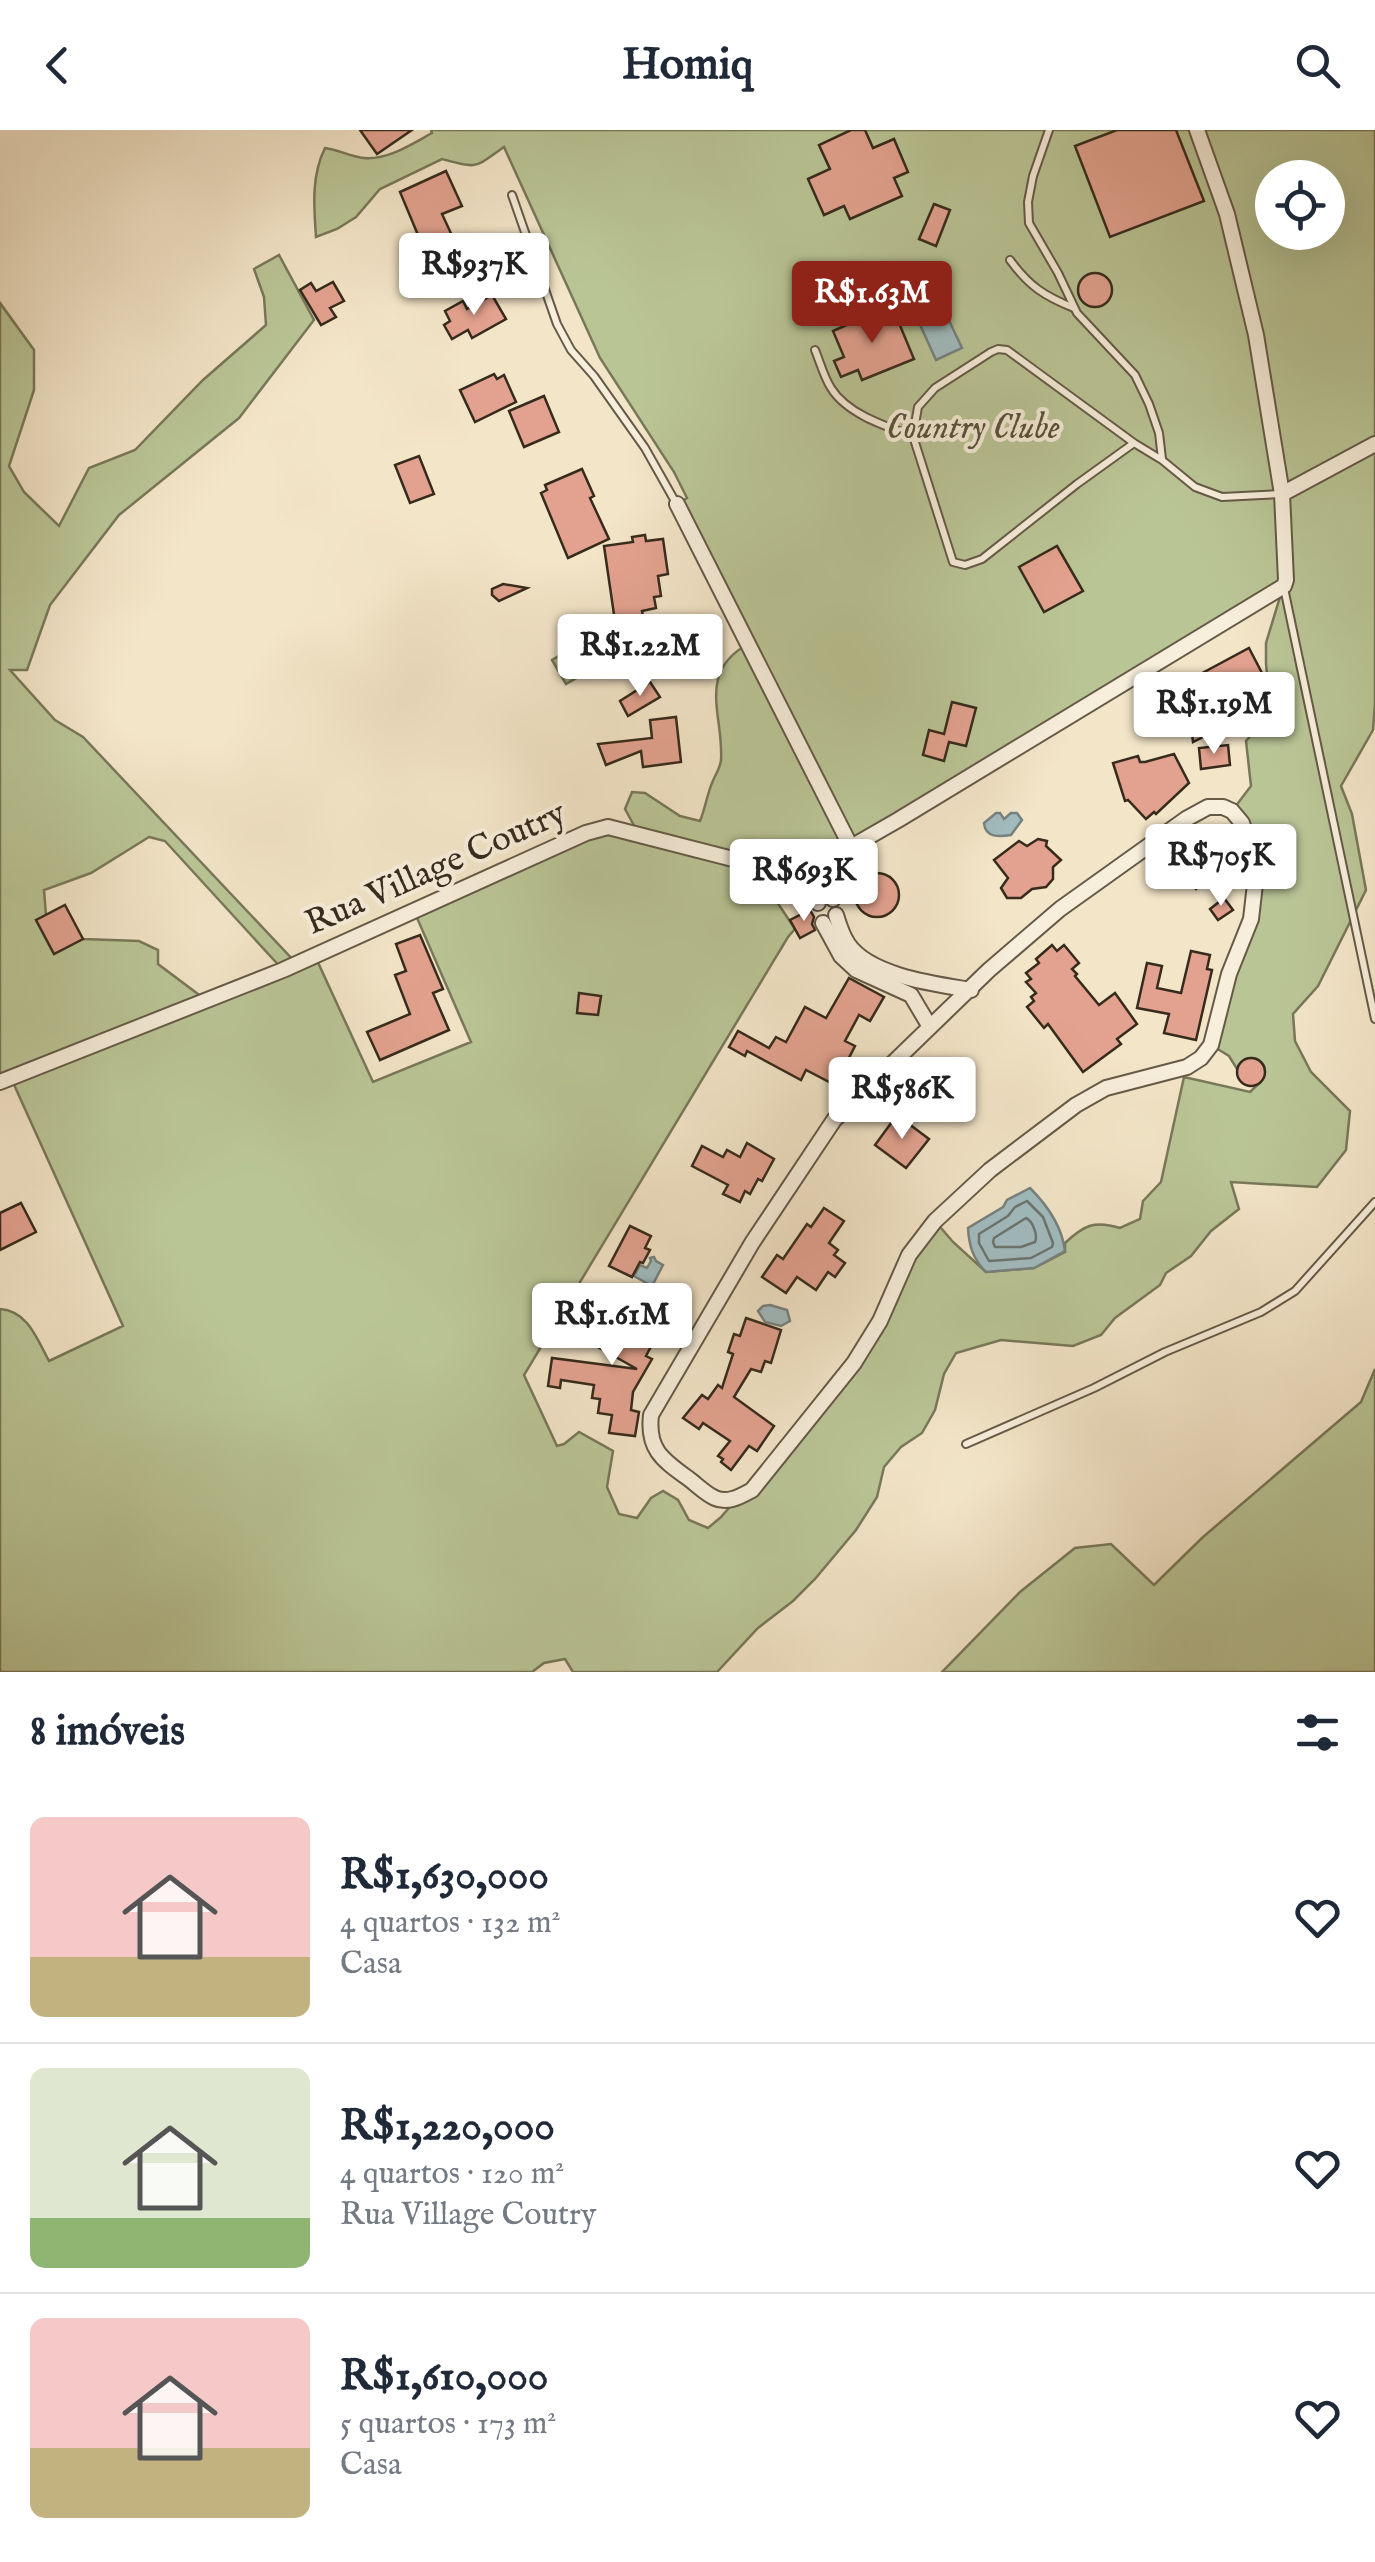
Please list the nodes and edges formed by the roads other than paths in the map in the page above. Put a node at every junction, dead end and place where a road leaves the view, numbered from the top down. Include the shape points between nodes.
1 (1050, 130) edge
2 (1198, 130) edge
3 (512, 194) dead end
4 (1010, 260) dead end
5 (1075, 308) junction
6 (815, 350) dead end
7 (913, 436) junction
8 (1134, 443) junction
9 (1375, 444) edge
10 (1162, 460) junction
11 (1282, 494) junction
12 (677, 504) joint
13 (1284, 586) junction
14 (850, 847) junction
15 (825, 901) dead end
16 (971, 990) junction
17 (1375, 1018) edge
18 (930, 1027) junction
19 (0, 1082) edge
20 (1375, 1202) edge
21 (966, 1444) dead end

1 - 5 lane via 1033,176 1029,223
2 - 11 street via 1256,334
3 - 12 lane via 570,350 645,448
4 - 5 lane via 1047,298
5 - 10 lane via 1134,376 1159,433
6 - 7 lane via 843,403
7 - 8 lane via 918,407 935,388 998,349
7 - 8 lane via 953,562 965,565 982,559
8 - 10 lane
9 - 11 street
10 - 11 lane via 1194,487 1222,497
11 - 13 street
12 - 14 street
13 - 14 street, Rua Village Coutry
13 - 17 lane
14 - 15 street via 819,890
14 - 19 street, Rua Village Coutry via 772,869 608,827 586,833 284,970
16 - 18 street
16 - 18 street via 882,968 850,948 829,919 841,956 911,995
16 - 18 street via 1060,909 1186,819 1208,806 1224,807 1242,823 1255,884 1252,919 1229,974 1212,1045 1202,1058 1106,1088 990,1170 926,1232 854,1364 752,1490 735,1500 716,1499 662,1459 649,1431 651,1415 834,1120
20 - 21 lane via 1295,1291 1261,1312

